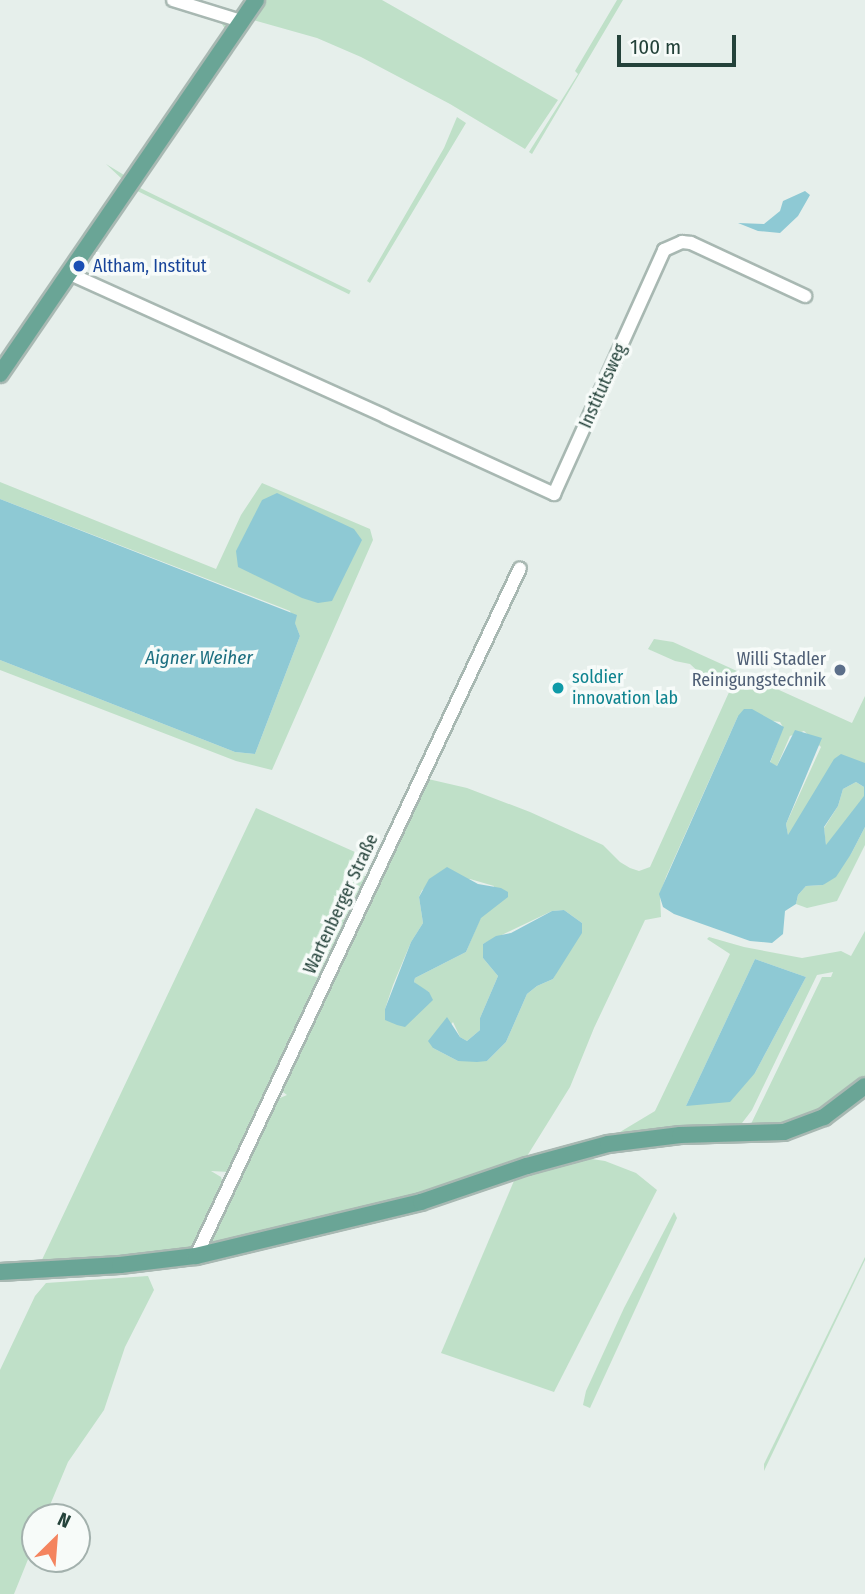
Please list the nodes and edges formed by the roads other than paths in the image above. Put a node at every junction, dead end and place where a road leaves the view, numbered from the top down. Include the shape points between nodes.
1 (173, 0) edge
2 (256, 0) edge
3 (241, 21) junction
4 (68, 273) junction
5 (805, 296) dead end
6 (0, 374) edge
7 (520, 568) dead end
8 (865, 1086) edge
9 (196, 1256) junction
10 (0, 1272) edge

1 - 3 street
2 - 3 main road
3 - 4 main road
4 - 5 street, Institutsweg via 554,494 664,250 691,243
4 - 6 main road
7 - 9 street, Wartenberger Straße
8 - 9 main road via 836,1110 798,1129 608,1144 421,1202
9 - 10 main road

